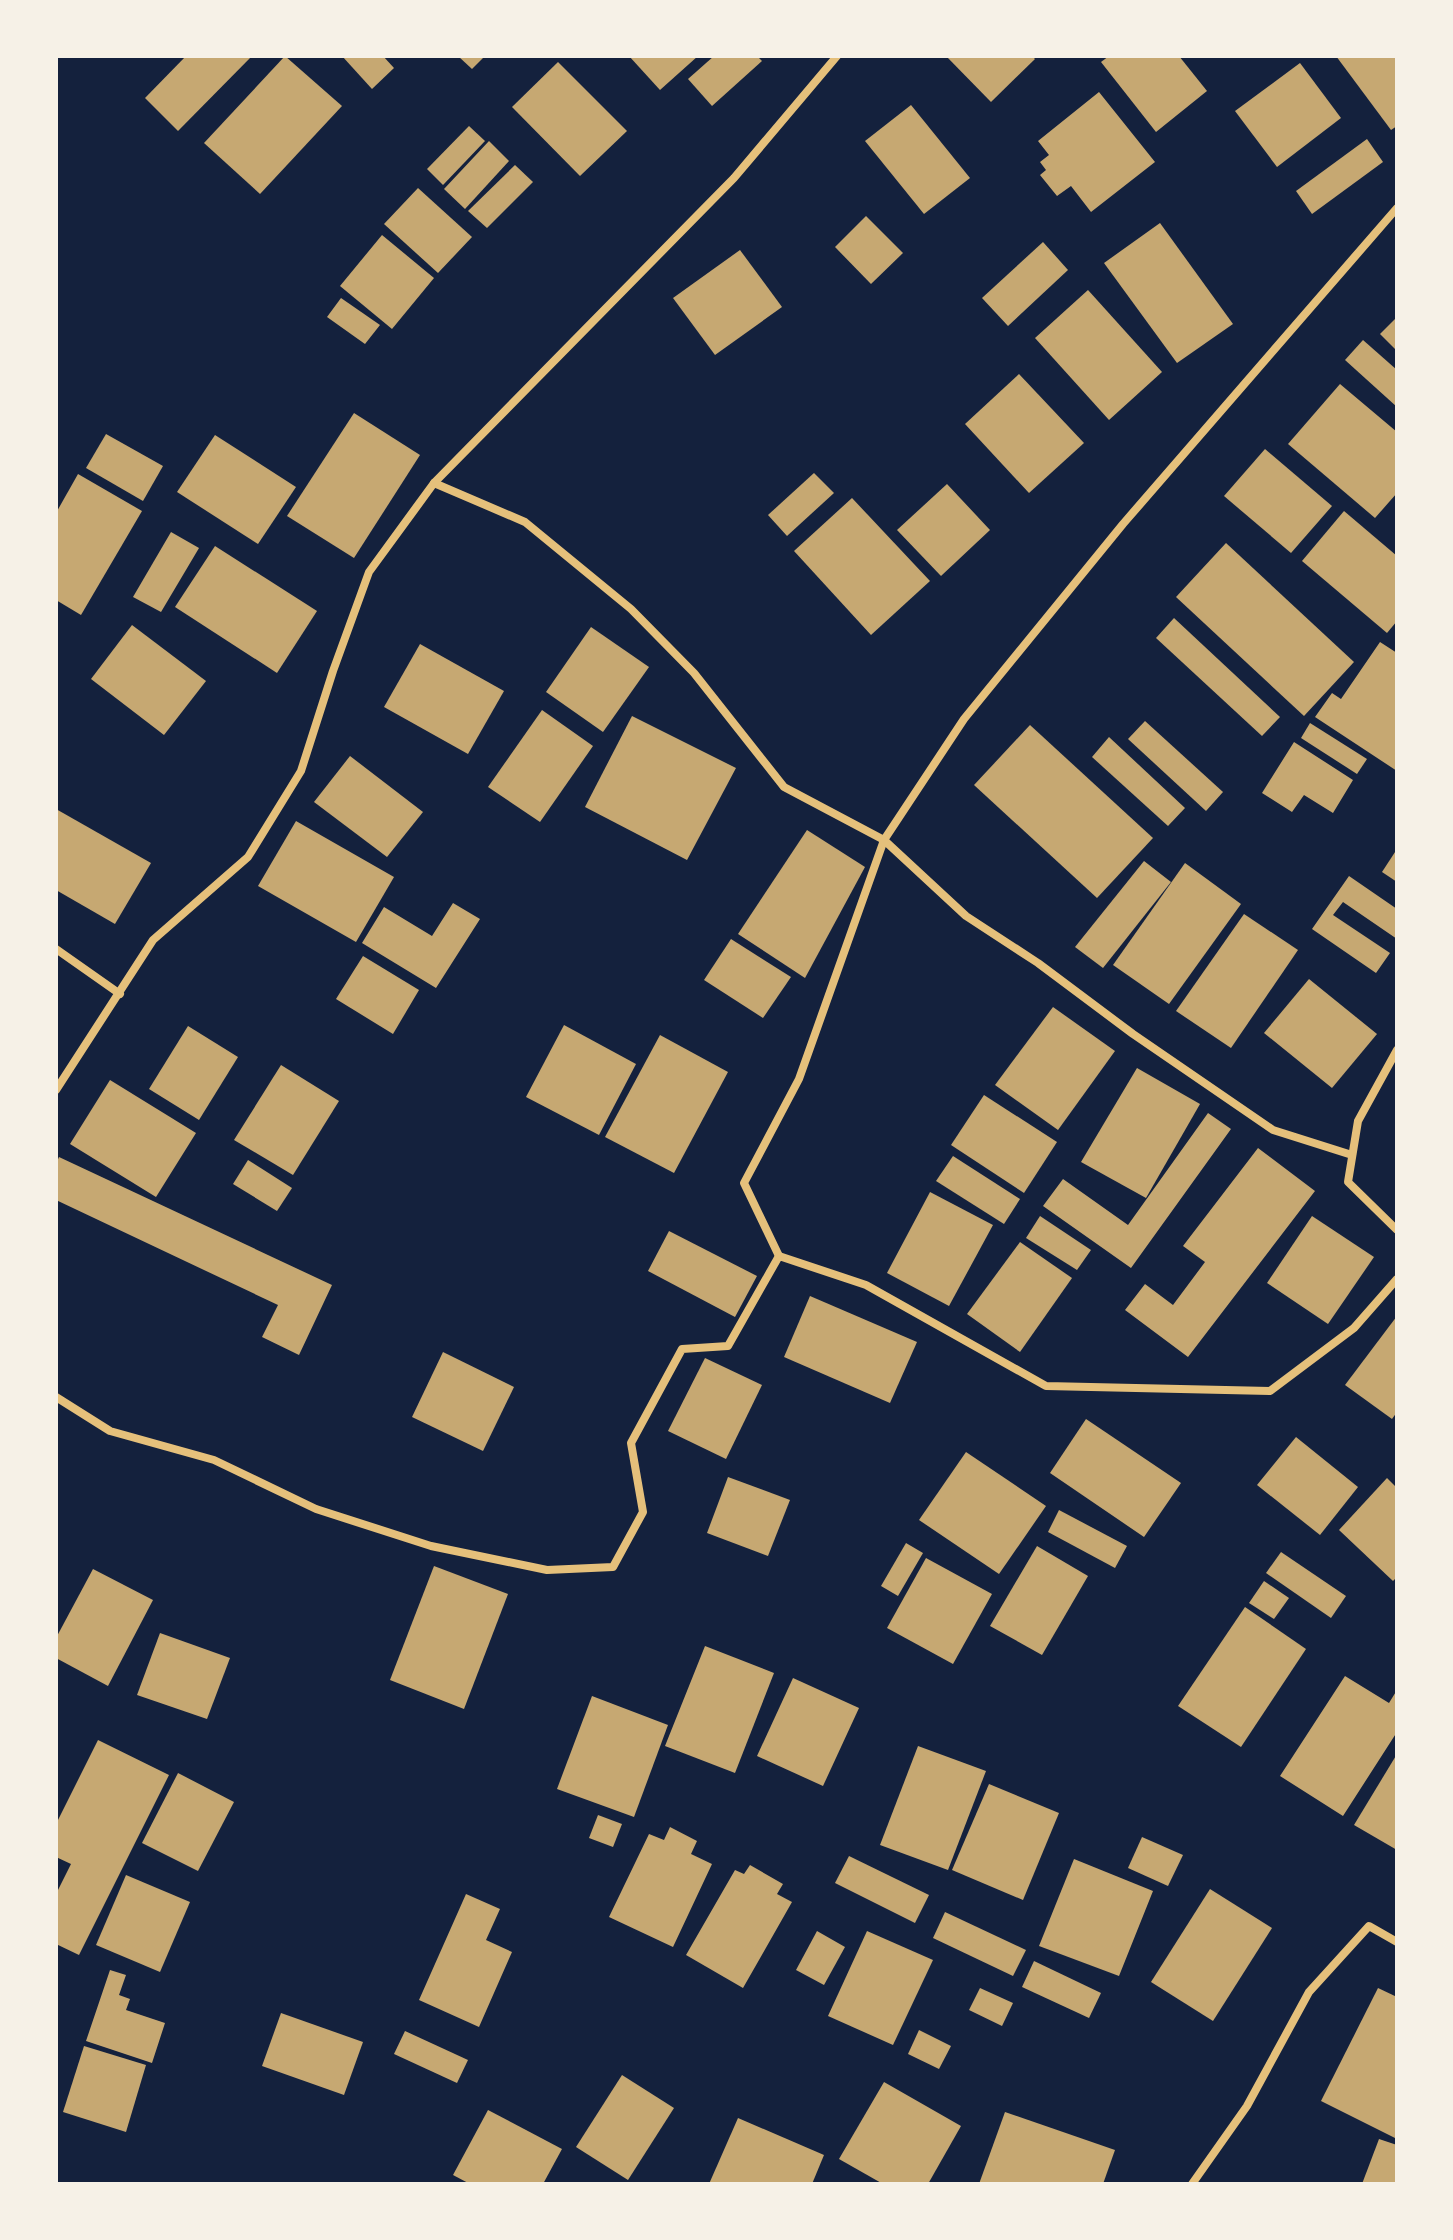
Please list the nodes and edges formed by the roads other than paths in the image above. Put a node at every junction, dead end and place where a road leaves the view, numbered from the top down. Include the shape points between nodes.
1 (837, 56) edge
2 (1397, 208) edge
3 (434, 483) junction
4 (884, 840) junction
5 (56, 949) edge
6 (120, 994) junction
7 (1397, 1050) edge
8 (56, 1090) edge
9 (1352, 1155) junction
10 (1397, 1230) edge
11 (779, 1256) junction
12 (1397, 1279) edge
13 (56, 1397) edge
14 (1397, 1942) edge
15 (1192, 2184) edge

1 - 3 street via 734,178
2 - 4 street via 1123,524 964,719
3 - 4 street via 525,522 631,609 694,673 784,787
3 - 6 street via 369,572 301,771 248,857 153,940
4 - 9 street via 966,916 1273,1130
4 - 11 street via 799,1079 744,1183
5 - 6 street
6 - 8 street
7 - 9 street via 1358,1121
9 - 10 street via 1348,1182
11 - 12 street via 866,1285 1046,1386 1270,1391 1354,1328
11 - 13 street via 728,1346 682,1349 631,1443 643,1512 613,1567 547,1570 431,1546 316,1509 214,1460 110,1431
14 - 15 street via 1369,1926 1309,1992 1247,2106

